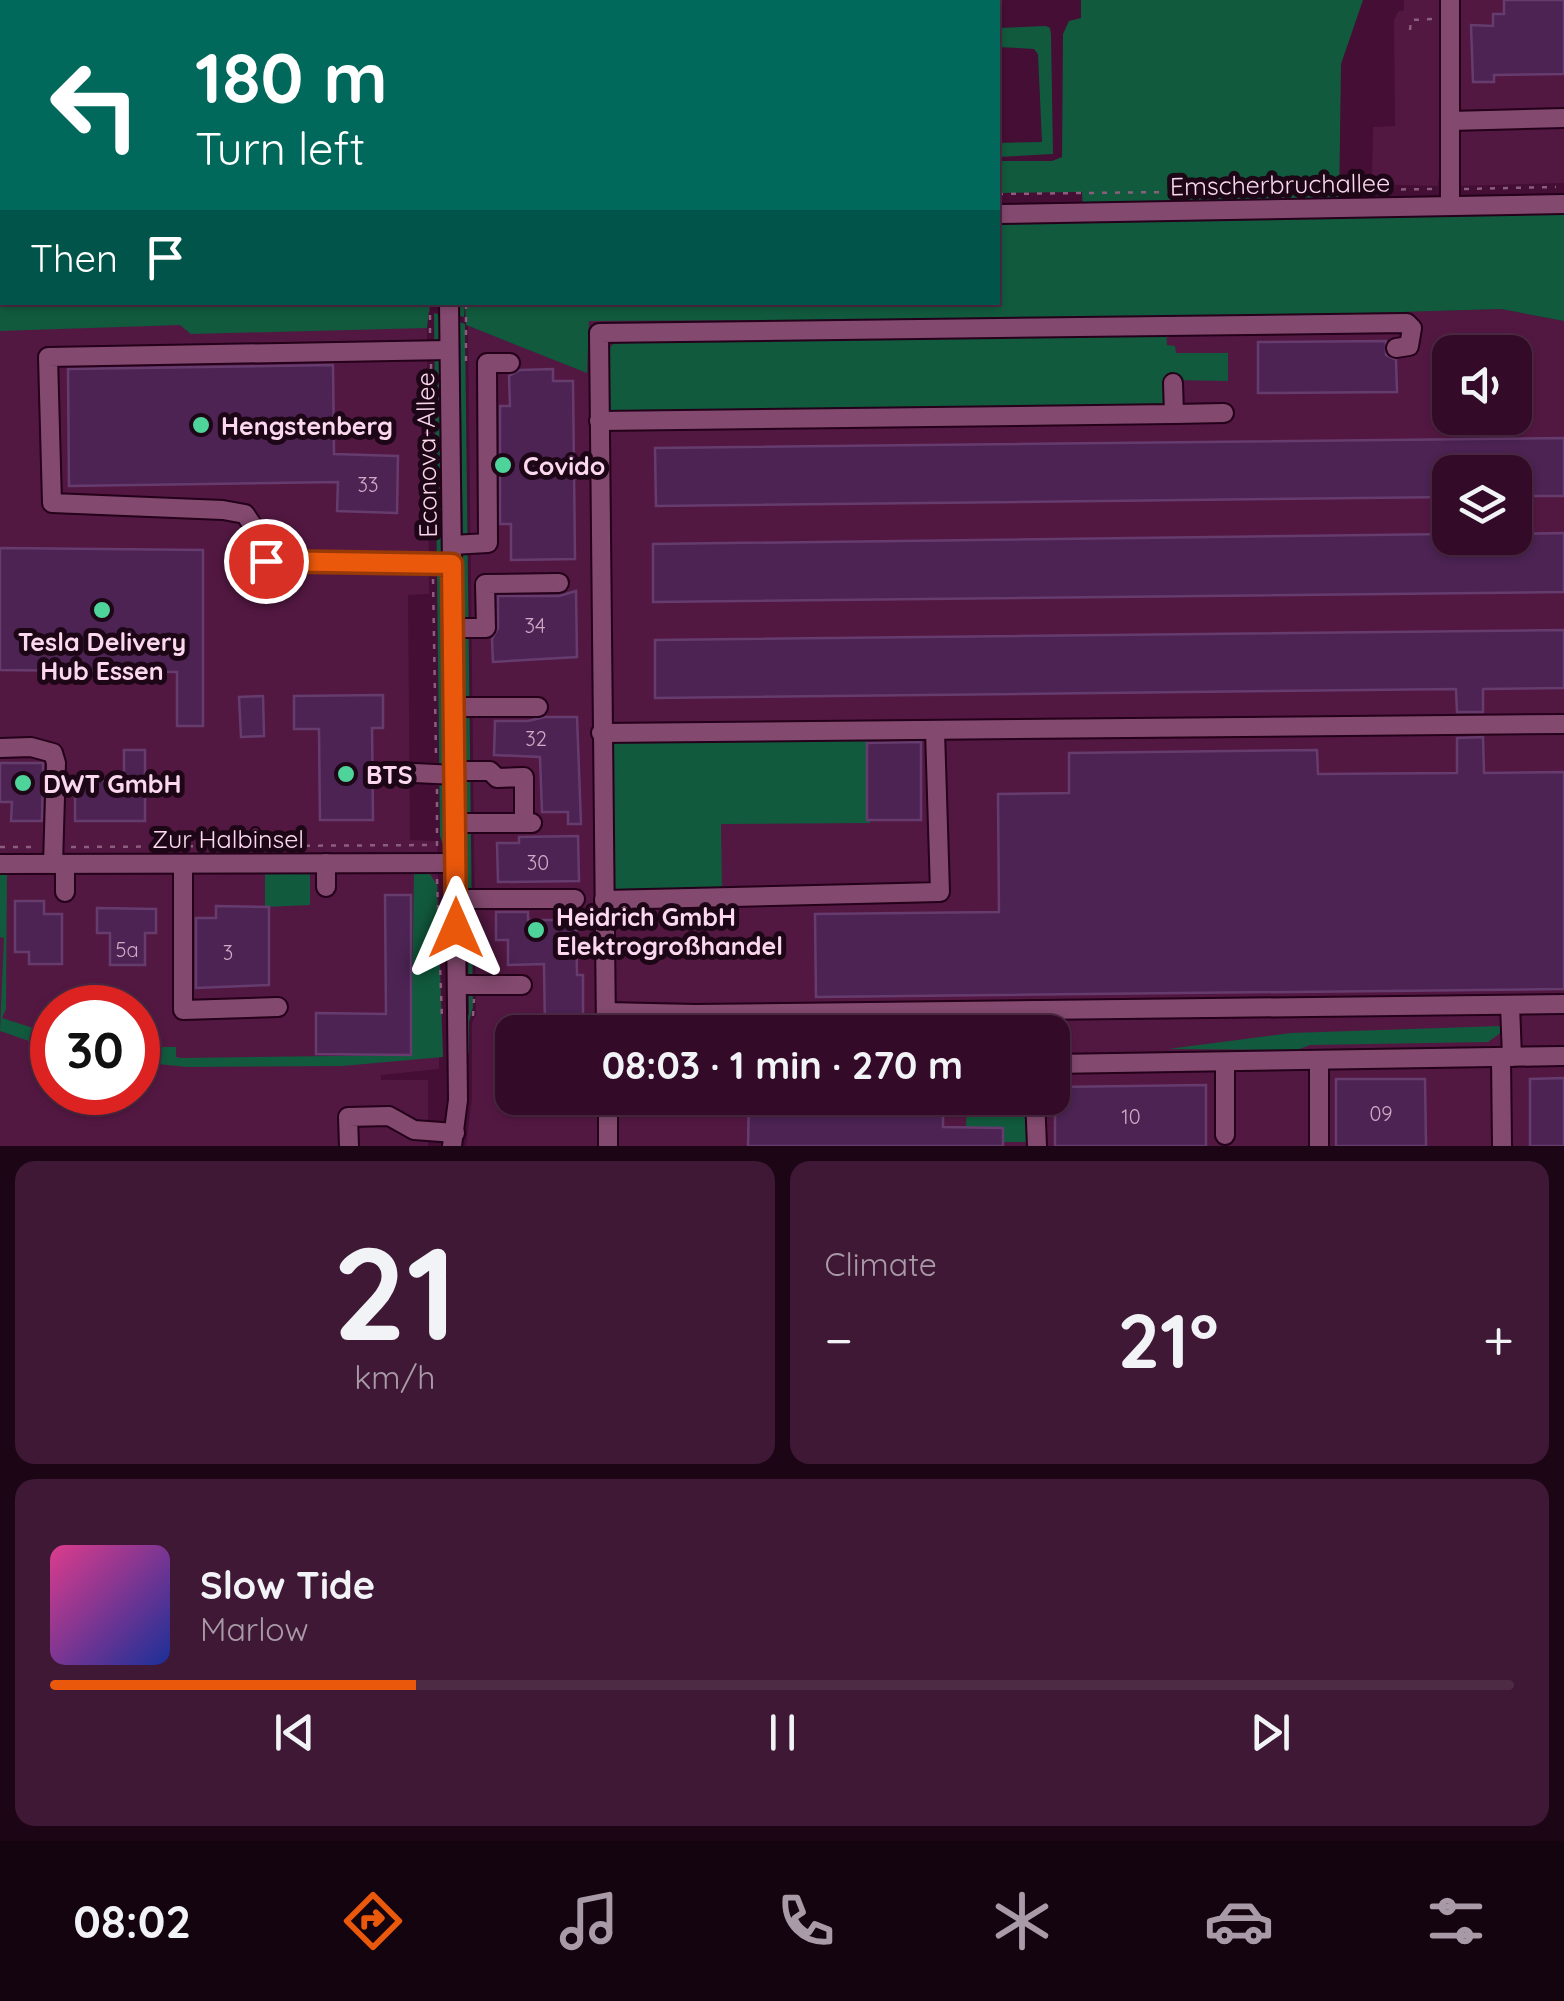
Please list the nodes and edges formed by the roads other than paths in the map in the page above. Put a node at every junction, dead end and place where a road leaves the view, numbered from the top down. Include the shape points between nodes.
1 (1450, 10) edge
2 (1564, 118) edge
3 (1450, 120) junction
4 (1450, 197) junction
5 (1564, 204) edge
6 (1000, 214) edge
7 (448, 305) edge
8 (1396, 348) dead end
9 (440, 350) junction
10 (510, 363) dead end
11 (487, 382) junction
12 (1174, 383) dead end
13 (450, 384) junction
14 (1224, 412) dead end
15 (1174, 414) junction
16 (599, 421) junction
17 (452, 545) junction
18 (452, 564) junction
19 (559, 583) dead end
20 (453, 628) junction
21 (455, 707) junction
22 (538, 707) dead end
23 (1564, 724) edge
24 (935, 731) junction
25 (602, 734) junction
26 (0, 748) edge
27 (393, 772) dead end
28 (456, 773) junction
29 (457, 823) junction
30 (57, 858) junction
31 (326, 863) junction
32 (456, 863) junction
33 (0, 864) edge
34 (182, 864) junction
35 (326, 887) dead end
36 (65, 892) dead end
37 (575, 898) dead end
38 (456, 900) junction
39 (604, 900) junction
40 (457, 985) junction
41 (522, 985) dead end
42 (1564, 1004) edge
43 (1510, 1005) junction
44 (278, 1008) dead end
45 (1033, 1010) junction
46 (606, 1012) joint
47 (1033, 1015) edge
48 (1564, 1056) edge
49 (1506, 1057) junction
50 (1318, 1060) junction
51 (1225, 1062) junction
52 (1070, 1064) edge
53 (608, 1115) edge
54 (1036, 1115) edge
55 (1225, 1135) dead end
56 (454, 1140) edge
57 (349, 1146) edge
58 (608, 1146) edge
59 (1036, 1146) edge
60 (1319, 1146) edge
61 (1502, 1146) edge

1 - 3 street
2 - 3 street
3 - 4 street
4 - 5 street, Emscherbruchallee
4 - 6 street, Emscherbruchallee
7 - 9 street, Econova-Allee
8 - 16 street via 1409,346 1407,323 599,333
9 - 13 street, Econova-Allee
9 - 18 street via 48,357 52,503 245,514 266,561
10 - 11 street via 487,364
11 - 13 street
11 - 17 street via 488,543
12 - 15 street
13 - 17 street, Econova-Allee
14 - 15 street
15 - 16 street
16 - 25 street
17 - 18 street, Econova-Allee
18 - 20 street, Econova-Allee
19 - 20 street via 485,584 486,628
20 - 21 street, Econova-Allee
21 - 22 street
21 - 28 street, Econova-Allee
23 - 24 street
24 - 25 street
24 - 39 street via 940,892
25 - 39 street
26 - 30 street via 54,753
27 - 28 street
28 - 29 street, Econova-Allee
28 - 29 street via 524,777 528,823
29 - 32 street, Econova-Allee
30 - 33 street, Zur Halbinsel
30 - 34 street, Zur Halbinsel
30 - 36 street
31 - 32 street, Zur Halbinsel
31 - 34 street, Zur Halbinsel
31 - 35 street
32 - 38 street, Econova-Allee
34 - 44 street via 183,1010
37 - 38 street
38 - 40 street, Econova-Allee
39 - 46 street
40 - 41 street
40 - 56 street, Econova-Allee
42 - 43 street
43 - 45 street
43 - 49 street
45 - 46 street
45 - 47 street
48 - 49 street
49 - 50 street
49 - 61 street
50 - 51 street
50 - 60 street
51 - 52 street
51 - 55 street
53 - 58 street
54 - 59 street
56 - 57 street via 389,1116 348,1117

